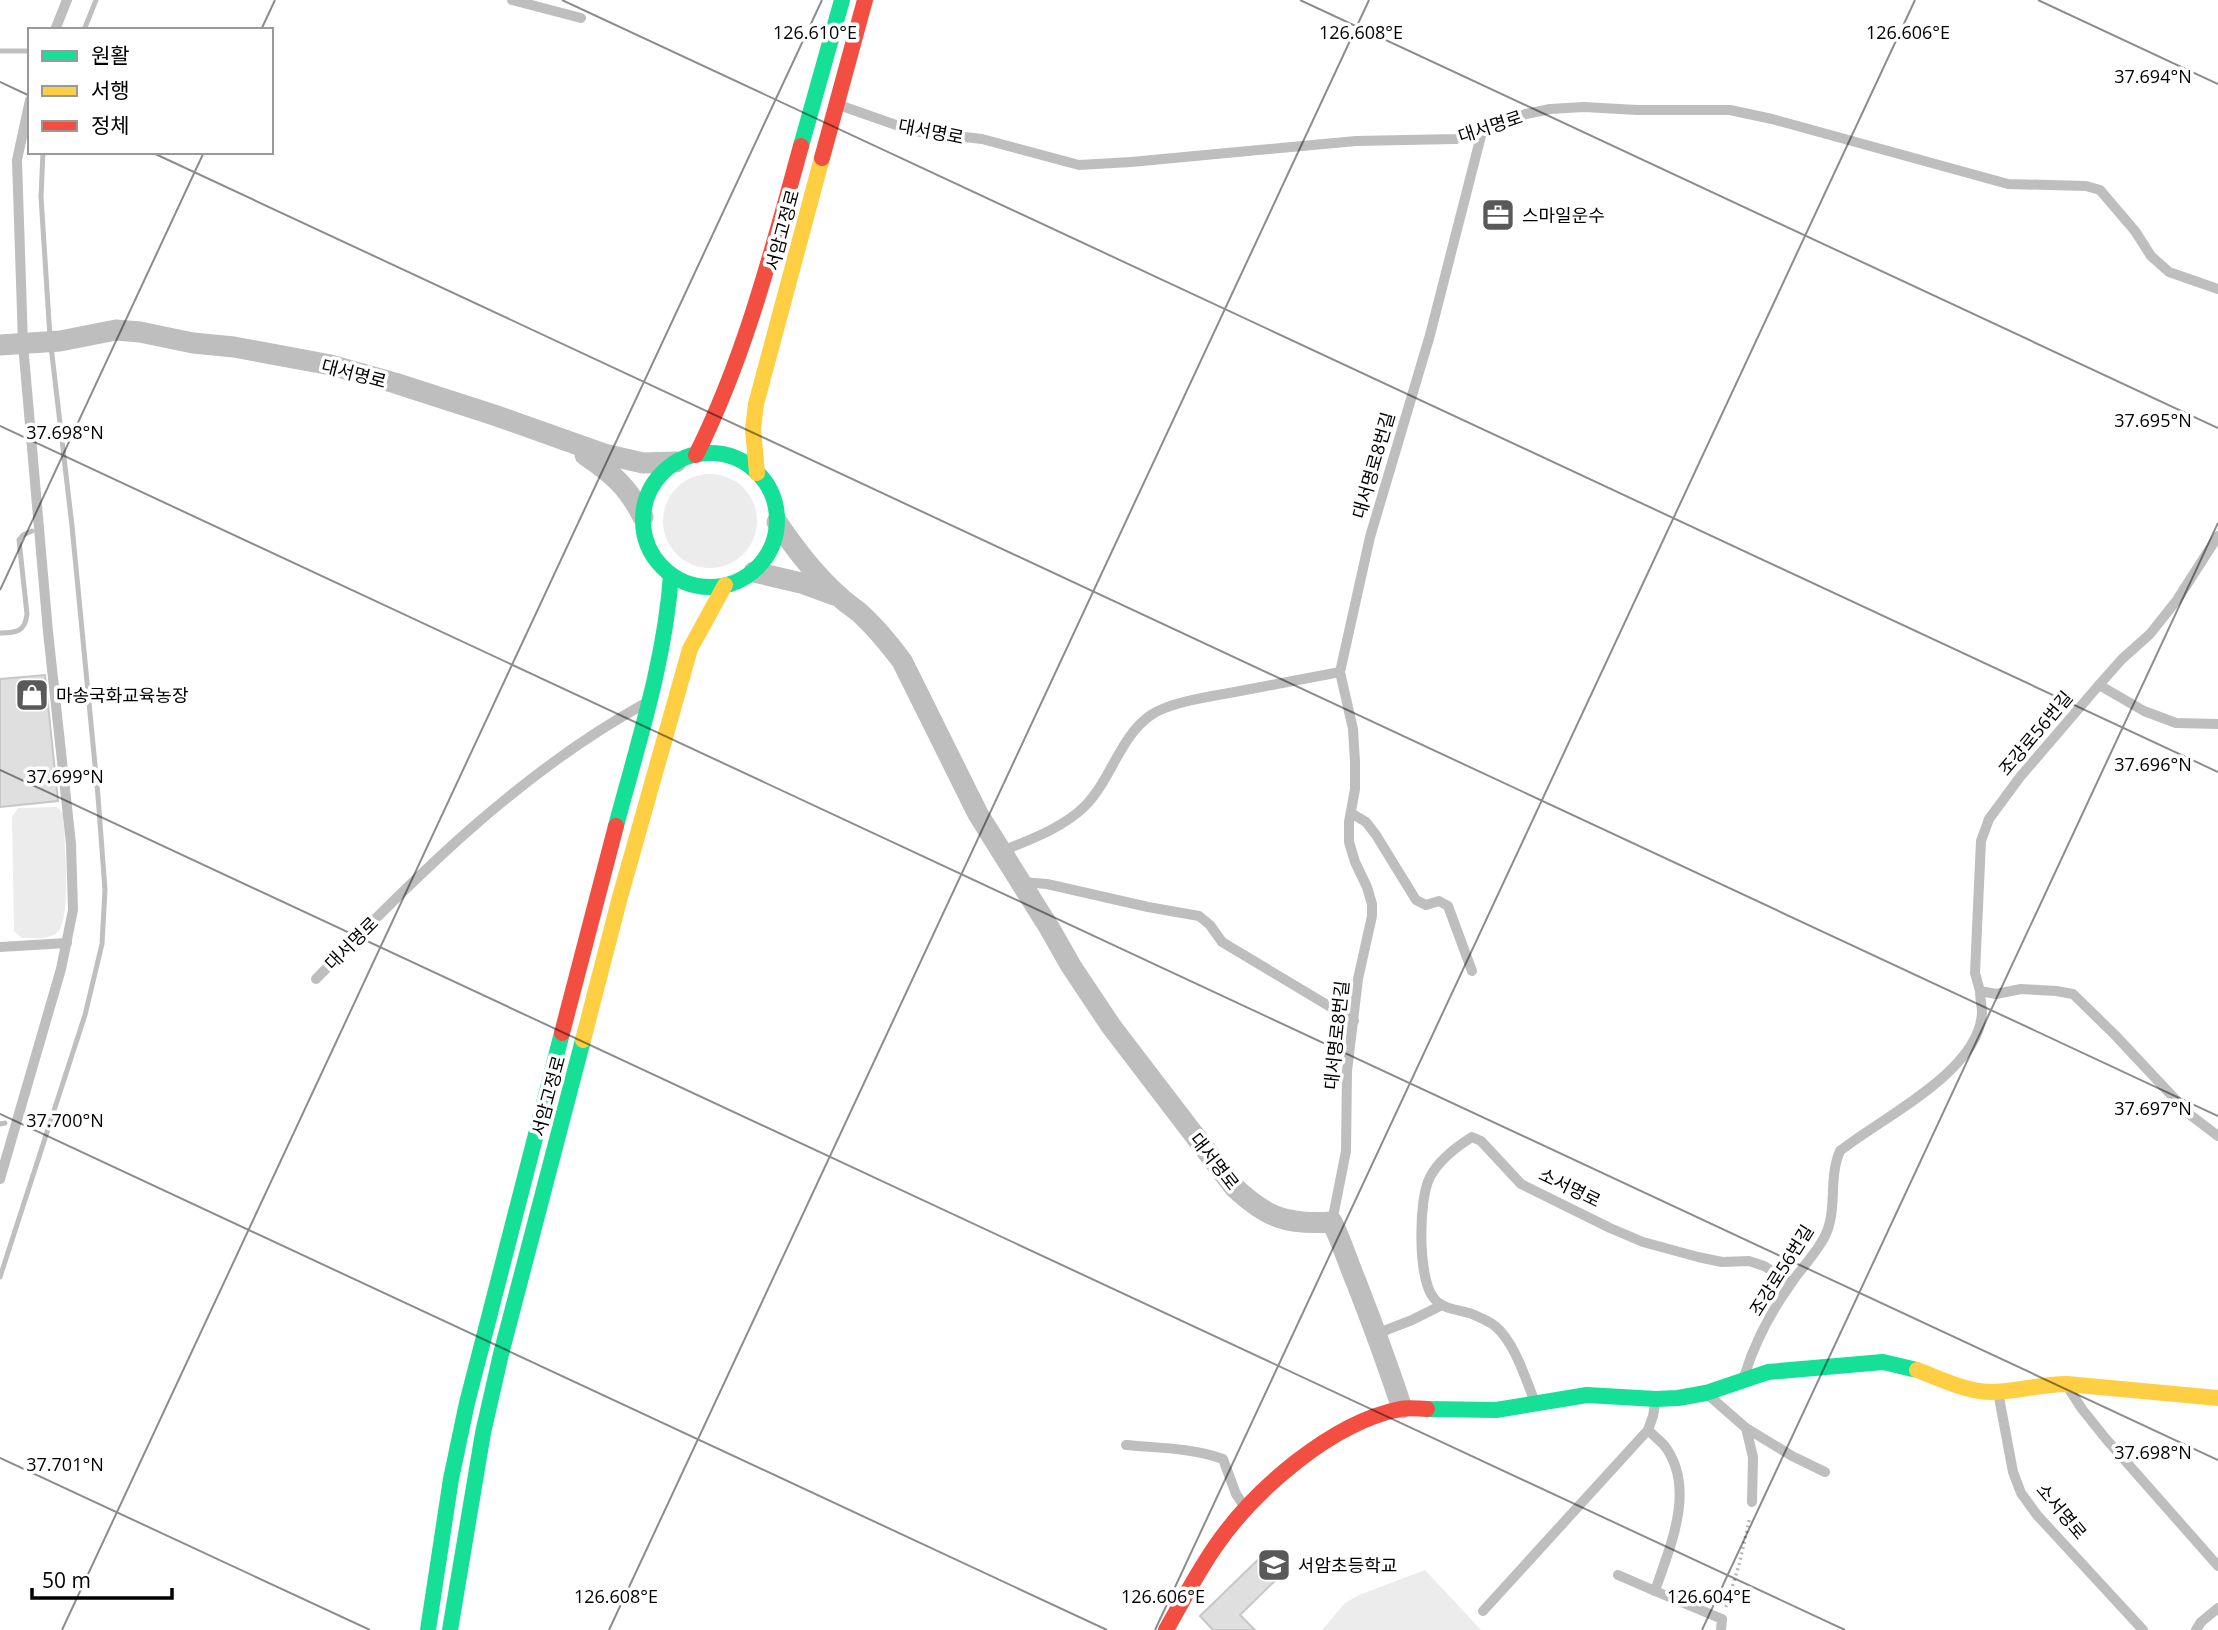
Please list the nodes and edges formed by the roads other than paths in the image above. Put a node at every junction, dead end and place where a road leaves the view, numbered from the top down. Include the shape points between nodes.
1 (67, 0) edge
2 (512, 0) edge
3 (842, 0) edge
4 (865, 0) edge
5 (581, 18) dead end
6 (56, 28) edge
7 (836, 104) junction
8 (28, 110) edge
9 (1482, 132) junction
10 (2218, 289) edge
11 (29, 344) junction
12 (0, 345) edge
13 (566, 442) junction
14 (696, 455) junction
15 (676, 463) junction
16 (757, 473) junction
17 (643, 517) junction
18 (777, 522) junction
19 (2218, 536) edge
20 (754, 572) junction
21 (671, 575) junction
22 (725, 585) junction
23 (840, 597) junction
24 (1340, 672) junction
25 (2099, 685) junction
26 (649, 701) junction
27 (2218, 724) edge
28 (1351, 813) junction
29 (1000, 852) junction
30 (1019, 882) junction
31 (67, 943) junction
32 (0, 947) edge
33 (1472, 971) dead end
34 (316, 979) dead end
35 (1980, 991) junction
36 (1354, 1021) junction
37 (2218, 1136) edge
38 (0, 1178) edge
39 (1332, 1222) junction
40 (1791, 1282) junction
41 (1442, 1305) junction
42 (1376, 1334) junction
43 (1744, 1379) junction
44 (2066, 1384) junction
45 (1998, 1392) junction
46 (1706, 1393) junction
47 (2218, 1398) edge
48 (1656, 1399) junction
49 (1536, 1404) junction
50 (1402, 1408) junction
51 (1746, 1427) junction
52 (1648, 1430) junction
53 (1126, 1445) dead end
54 (1825, 1472) dead end
55 (1752, 1502) road end
56 (1246, 1509) junction
57 (2218, 1566) edge
58 (1618, 1575) dead end
59 (1655, 1591) junction
60 (2218, 1608) edge
61 (1483, 1611) dead end
62 (1722, 1625) edge
63 (428, 1630) edge
64 (450, 1630) edge
65 (1166, 1630) edge
66 (2143, 1630) edge
67 (2196, 1630) edge

1 - 6 lane
2 - 5 lane
3 - 14 main road, 서암고정로 via 732,380
4 - 7 main road, 서암고정로
7 - 9 lane, 대서명로 via 913,131 982,139 1079,165 1356,141 1437,141
7 - 16 main road, 서암고정로 via 756,404
8 - 11 lane via 18,160
9 - 10 lane, 대서명로 via 1549,109 1730,110 2008,184 2100,190 2169,272
9 - 24 lane, 대서명로8번길 via 1430,335 1370,537
11 - 12 street, 대서명로
11 - 13 street, 대서명로 via 116,330 234,347 331,365 395,383
11 - 31 lane via 48,632 71,844 73,910
13 - 15 street, 대서명로 via 643,463
13 - 17 street via 623,485
14 - 15 main road
14 - 16 main road via 740,460
15 - 17 main road via 653,486
16 - 18 main road via 770,491
17 - 21 main road via 646,540
18 - 20 main road via 768,555
18 - 23 street, 대서명로
19 - 25 lane, 조강로56번길 via 2150,634
20 - 22 main road
20 - 23 street
21 - 22 main road via 691,585
21 - 26 main road, 서암고정로 via 665,634
22 - 64 main road, 서암고정로 via 690,649 606,951 486,1420
23 - 29 street, 대서명로 via 902,661
24 - 28 lane, 대서명로8번길 via 1353,729
24 - 29 lane via 1204,698 1153,714 1130,738 1084,807 1042,834
25 - 27 lane via 2176,723
25 - 35 lane, 조강로56번길 via 1989,819 1982,841 1975,973
26 - 34 lane, 대서명로 via 540,770 412,883
26 - 63 main road, 서암고정로 via 467,1403
28 - 33 lane via 1376,835 1416,900 1448,906
28 - 36 lane, 대서명로8번길 via 1349,842 1372,904
29 - 30 street, 대서명로
30 - 36 lane via 1199,916 1222,942
30 - 39 street, 대서명로 via 1111,1026 1234,1187 1271,1215 1311,1224
31 - 32 lane
31 - 38 lane
35 - 37 lane via 2073,994 2189,1114
35 - 40 lane, 조강로56번길 via 1978,1031 1960,1059 1920,1096 1840,1151 1826,1234
36 - 39 lane, 대서명로8번길 via 1347,1071 1346,1151
39 - 42 street
40 - 41 lane, 소서명로 via 1749,1261 1698,1257 1610,1228 1521,1184 1481,1140 1472,1137 1444,1159 1423,1198 1422,1263 1429,1291
40 - 43 lane, 조강로56번길 via 1752,1353
41 - 42 lane
41 - 49 lane via 1495,1326 1506,1339
42 - 50 street
43 - 45 main road via 1768,1372 1883,1362 1978,1391
43 - 46 main road
44 - 45 main road
44 - 47 main road
44 - 57 lane via 2106,1439
45 - 66 lane, 소서명로 via 2012,1472 2021,1493
46 - 48 main road
46 - 51 lane
48 - 49 main road via 1587,1395
48 - 52 lane
49 - 50 main road via 1472,1411
50 - 56 main road via 1338,1434 1297,1460
51 - 54 lane
51 - 55 lane via 1753,1457
52 - 59 lane via 1665,1446 1677,1471 1680,1493 1677,1521
52 - 61 lane
53 - 56 lane via 1175,1449 1223,1460
56 - 65 main road via 1214,1548
58 - 59 lane
59 - 62 lane
60 - 67 lane

